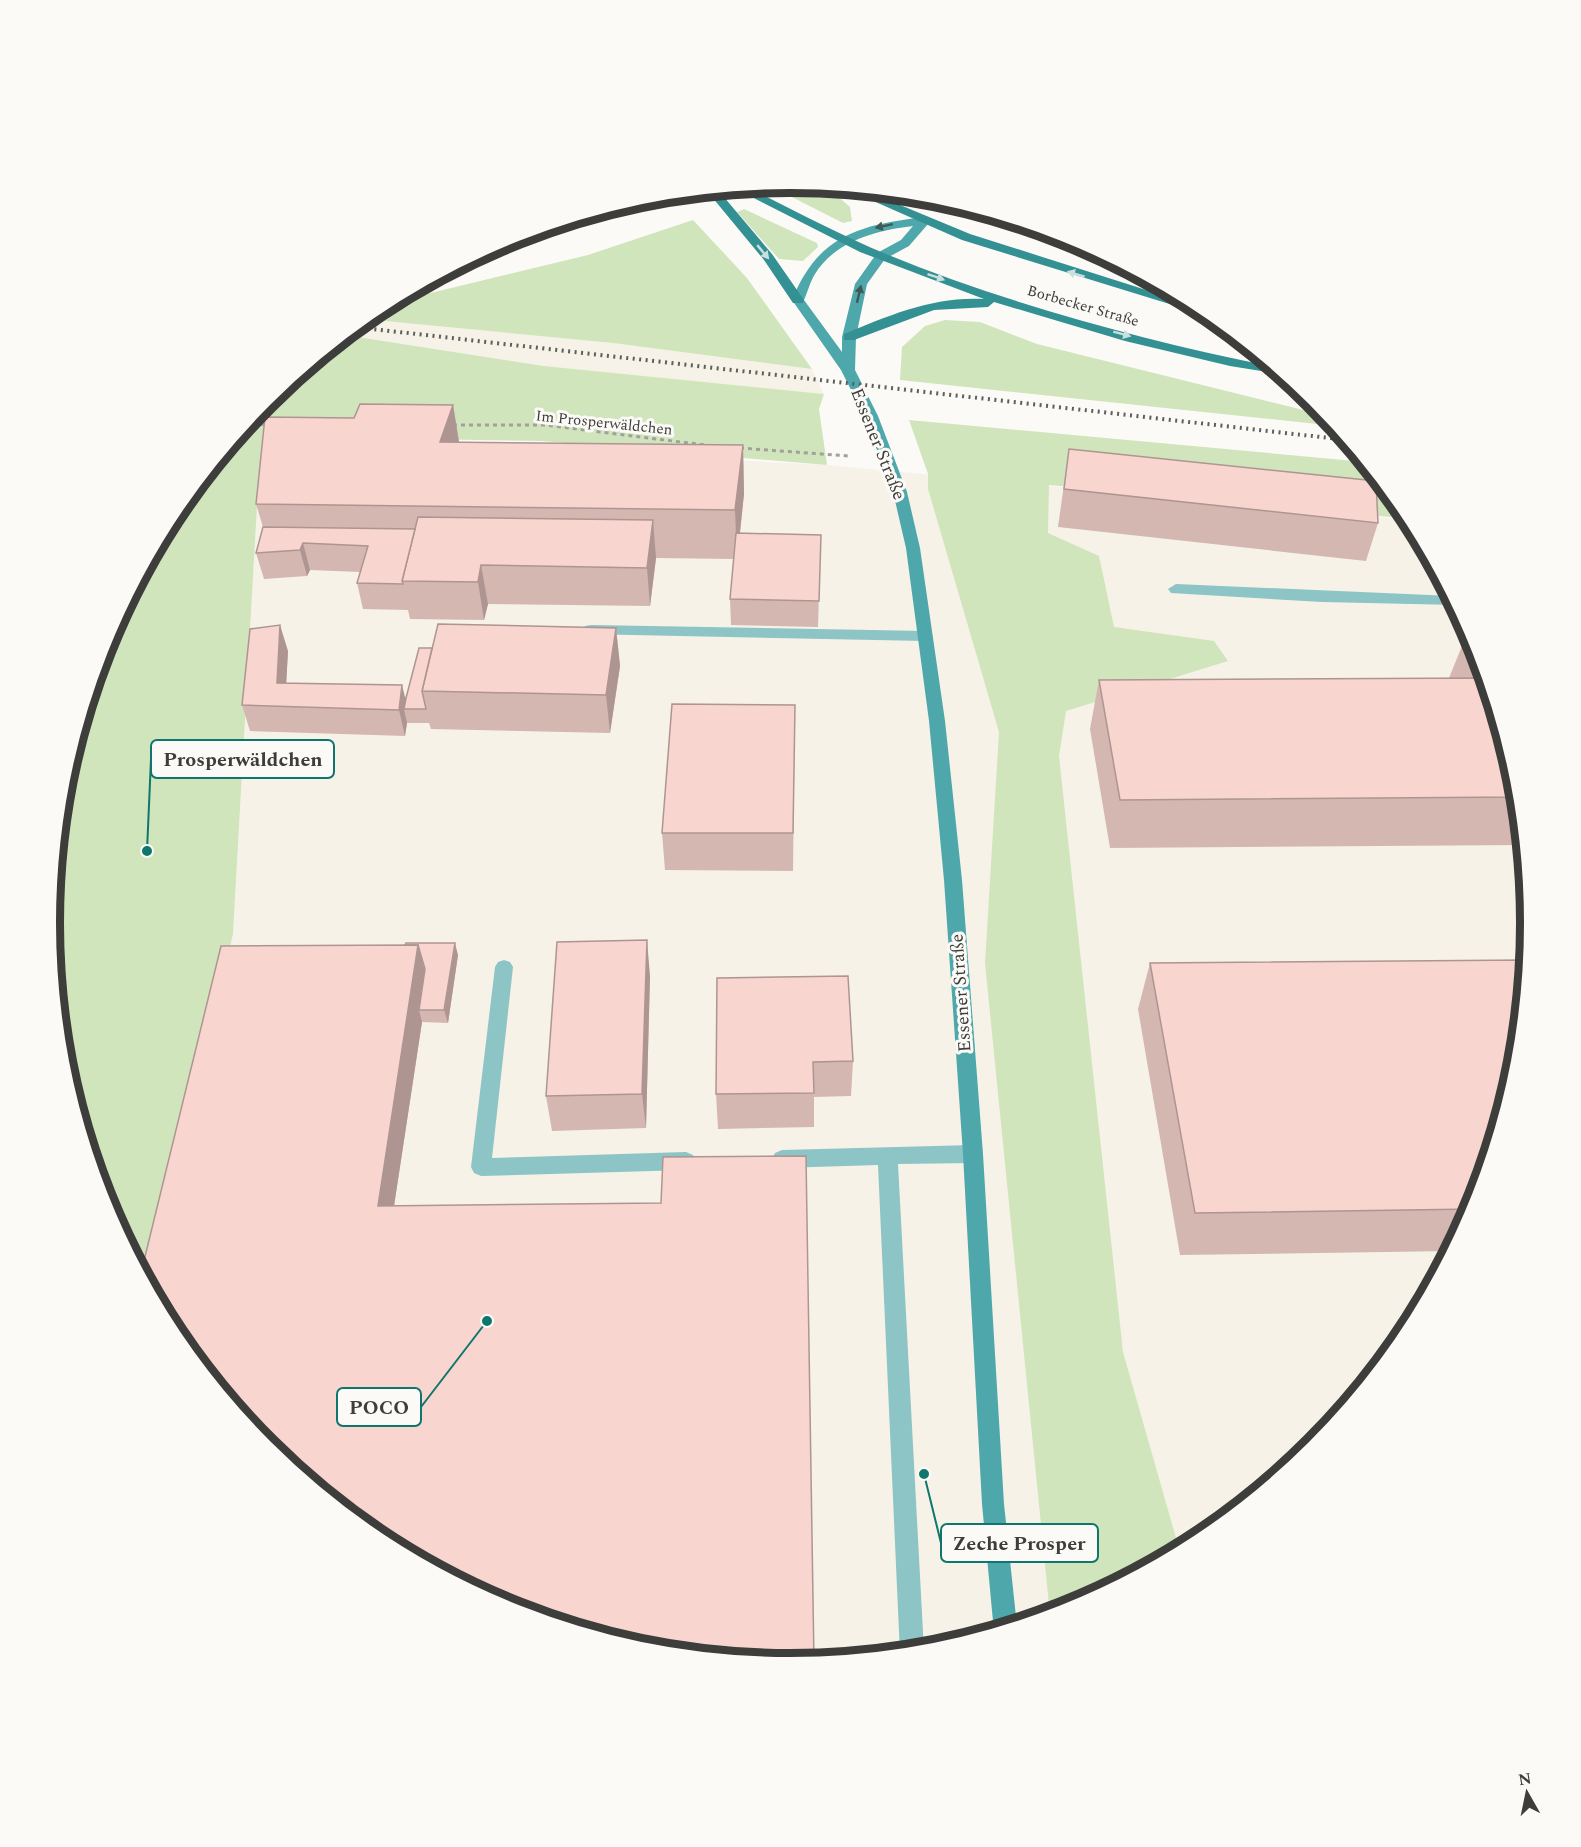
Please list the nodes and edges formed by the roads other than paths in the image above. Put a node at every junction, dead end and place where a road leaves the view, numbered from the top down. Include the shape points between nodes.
1 (753, 195) edge
2 (717, 197) edge
3 (872, 198) edge
4 (924, 221) junction
5 (846, 240) junction
6 (881, 256) junction
7 (798, 300) junction
8 (1177, 304) edge
9 (1045, 313) junction
10 (849, 337) junction
11 (1265, 368) edge
12 (848, 370) junction
13 (1176, 589) dead end
14 (1446, 601) edge
15 (578, 629) edge
16 (925, 636) junction
17 (504, 967) dead end
18 (973, 1154) junction
19 (888, 1156) junction
20 (757, 1160) edge
21 (709, 1161) edge
22 (1004, 1621) edge
23 (912, 1644) edge

1 - 5 main road
2 -> 7 main road
3 - 4 main road
4 -> 5 main road via 882,225
4 - 6 main road, Essener Straße via 905,243
8 -> 4 main road, Borbecker Straße
5 - 6 main road
5 - 7 main road via 816,264
6 -> 9 main road, Borbecker Straße
10 -> 6 main road, Essener Straße via 861,284
7 - 12 main road, Essener Straße
9 - 10 main road via 1000,304 954,302 903,314
9 -> 11 main road, Borbecker Straße
10 - 12 main road, Essener Straße
12 - 16 main road, Essener Straße via 888,459 913,548
13 - 14 lane
15 - 16 lane
16 - 18 main road, Essener Straße via 953,880
17 - 21 lane via 482,1167
18 - 19 lane
18 - 22 main road, Essener Straße via 993,1504
19 - 20 lane
19 - 23 lane

